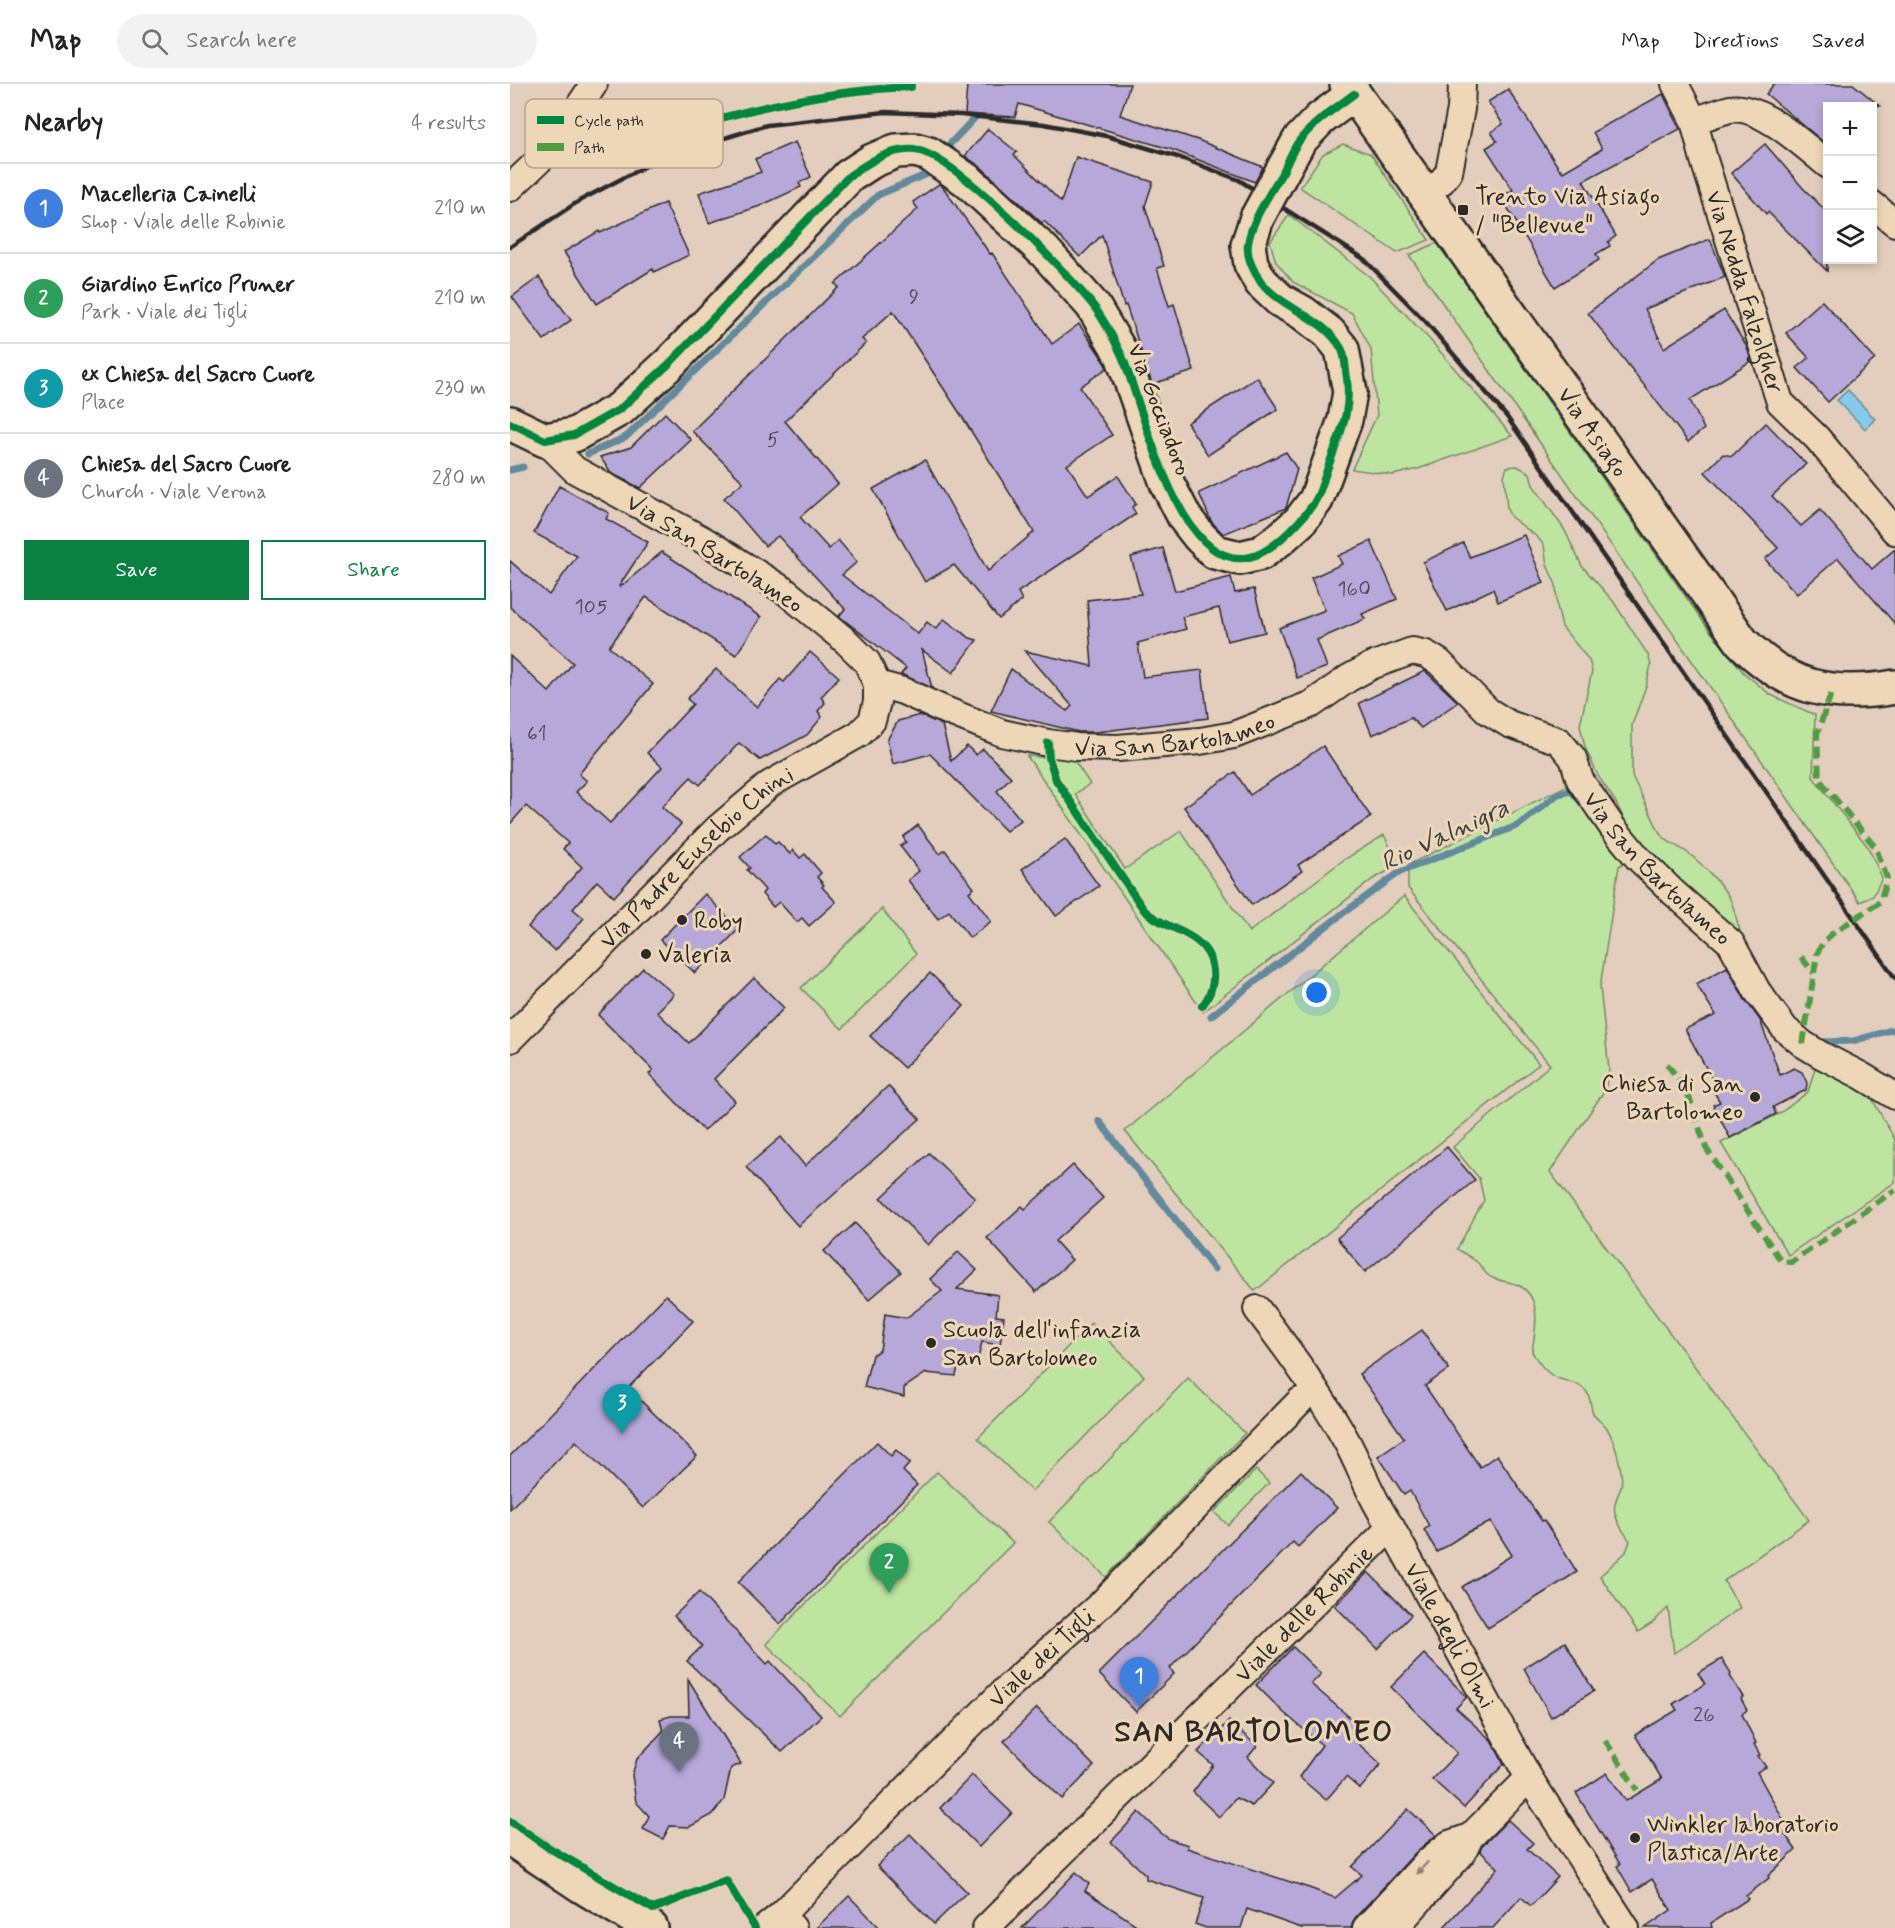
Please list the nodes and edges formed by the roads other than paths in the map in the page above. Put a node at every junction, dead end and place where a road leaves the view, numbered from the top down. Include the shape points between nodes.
1 (1462, 84) edge
2 (1675, 84) edge
3 (593, 86) edge
4 (1351, 89) edge
5 (584, 99) edge
6 (1694, 121) junction
7 (1823, 162) edge
8 (531, 168) edge
9 (510, 188) edge
10 (1425, 194) junction
11 (1877, 208) edge
12 (1895, 223) edge
13 (510, 423) edge
14 (545, 440) junction
15 (1895, 531) edge
16 (877, 684) junction
17 (1895, 687) edge
18 (510, 1039) edge
19 (1895, 1096) edge
20 (1257, 1309) dead end
21 (1300, 1401) dead end
22 (1391, 1527) junction
23 (1529, 1778) junction
24 (1470, 1837) junction
25 (510, 1838) edge
26 (780, 1924) edge
27 (651, 1928) edge
28 (986, 1928) edge
29 (1366, 1928) edge
30 (1395, 1928) edge
31 (1626, 1928) edge

1 - 10 street via 1449,172
2 - 6 street, Via Nedda Falzolgher
3 - 5 street
4 - 10 street, Via Asiago
4 - 14 street, Via Gocciadoro, bridge via 1299,141 1257,218 1248,245 1251,264 1261,282 1329,333 1342,349 1350,392 1345,420 1316,500 1300,521 1261,553 1240,558 1215,552 1199,536 1167,483 1122,355 1093,306 1045,252 975,187 929,154 915,150 896,151 872,160 849,176 621,409 574,435
6 - 7 street via 1731,109 1755,111
6 - 15 street, Via Nedda Falzolgher via 1780,402 1817,438
8 - 9 street
10 - 17 street, Via Asiago via 1742,642 1784,676 1802,684 1858,693
11 - 12 street
13 - 14 street
14 - 16 street, Via San Bartolameo via 575,470 705,541 785,591 867,662
16 - 18 street, Via Padre Eusebio Chini via 872,721 859,734 770,784 740,808
16 - 19 street, Via San Bartolameo via 1002,732 1048,743 1118,748 1234,735 1312,704 1347,672 1412,651 1426,654 1488,711 1509,724 1559,741 1613,828 1638,858 1731,944 1757,991 1785,1029 1821,1055
20 - 22 street, Viale degli Olmi via 1298,1361 1346,1440 1377,1507
21 - 26 street, Viale dei Tigli via 1101,1604 1007,1688
22 - 23 street, Viale degli Olmi
22 - 28 street, Viale delle Robinie
23 - 24 street
23 - 31 street, Viale degli Olmi
24 -> 29 street via 1449,1844 1427,1862
24 - 30 street via 1463,1852
25 - 27 street

